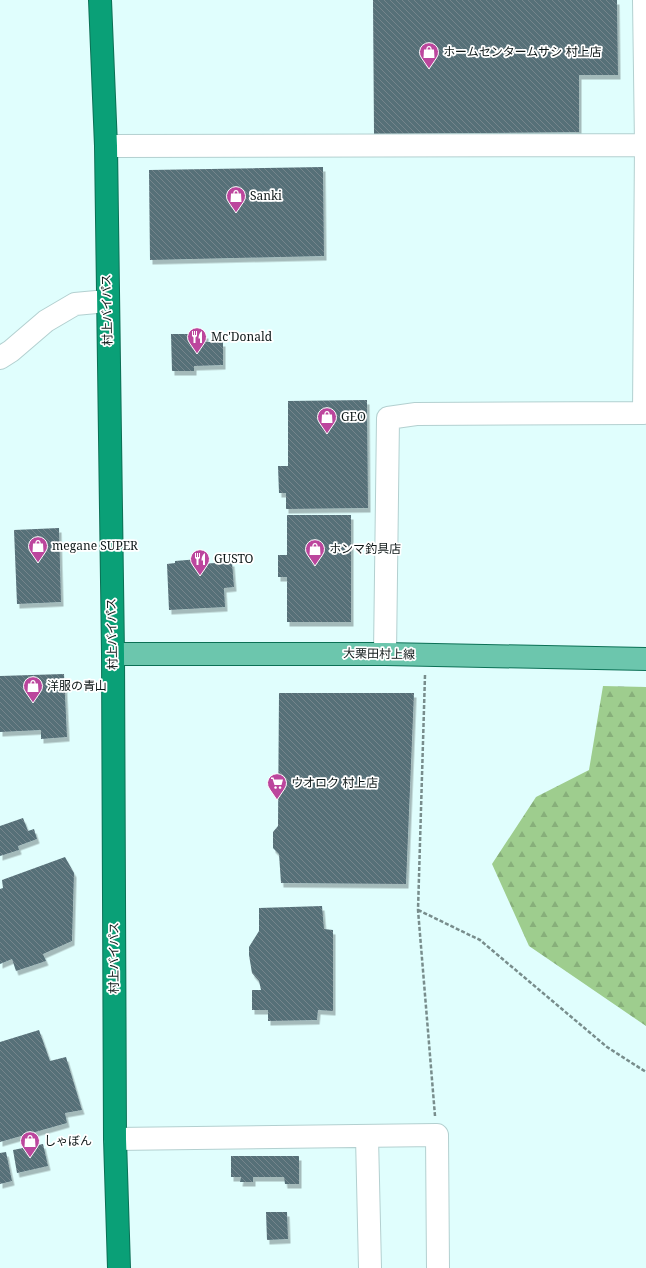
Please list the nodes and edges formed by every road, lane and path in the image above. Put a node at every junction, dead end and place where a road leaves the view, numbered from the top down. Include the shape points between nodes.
1 (100, 0) edge
2 (644, 0) edge
3 (646, 145) edge
4 (106, 146) junction
5 (107, 301) junction
6 (0, 358) edge
7 (113, 654) junction
8 (385, 654) junction
9 (426, 655) junction
10 (646, 659) edge
11 (418, 910) junction
12 (646, 1072) edge
13 (437, 1135) junction
14 (367, 1137) junction
15 (115, 1139) junction
16 (119, 1268) edge
17 (370, 1268) edge
18 (438, 1268) edge

1 - 4 highway, 村上バイパス
2 - 3 street
3 - 4 street
3 - 8 street via 644,413 416,414 388,418
4 - 5 highway, 村上バイパス
5 - 6 street via 75,304 46,321
5 - 7 highway, 村上バイパス
7 - 8 main road, 大栗田村上線
7 - 15 highway, 村上バイパス
8 - 9 main road, 大栗田村上線
9 - 10 main road, 大栗田村上線
9 - 11 path
11 - 12 path via 480,940 607,1047
11 - 13 path
13 - 14 street
13 - 18 street
14 - 15 street
14 - 17 street
15 - 16 highway, 村上バイパス

